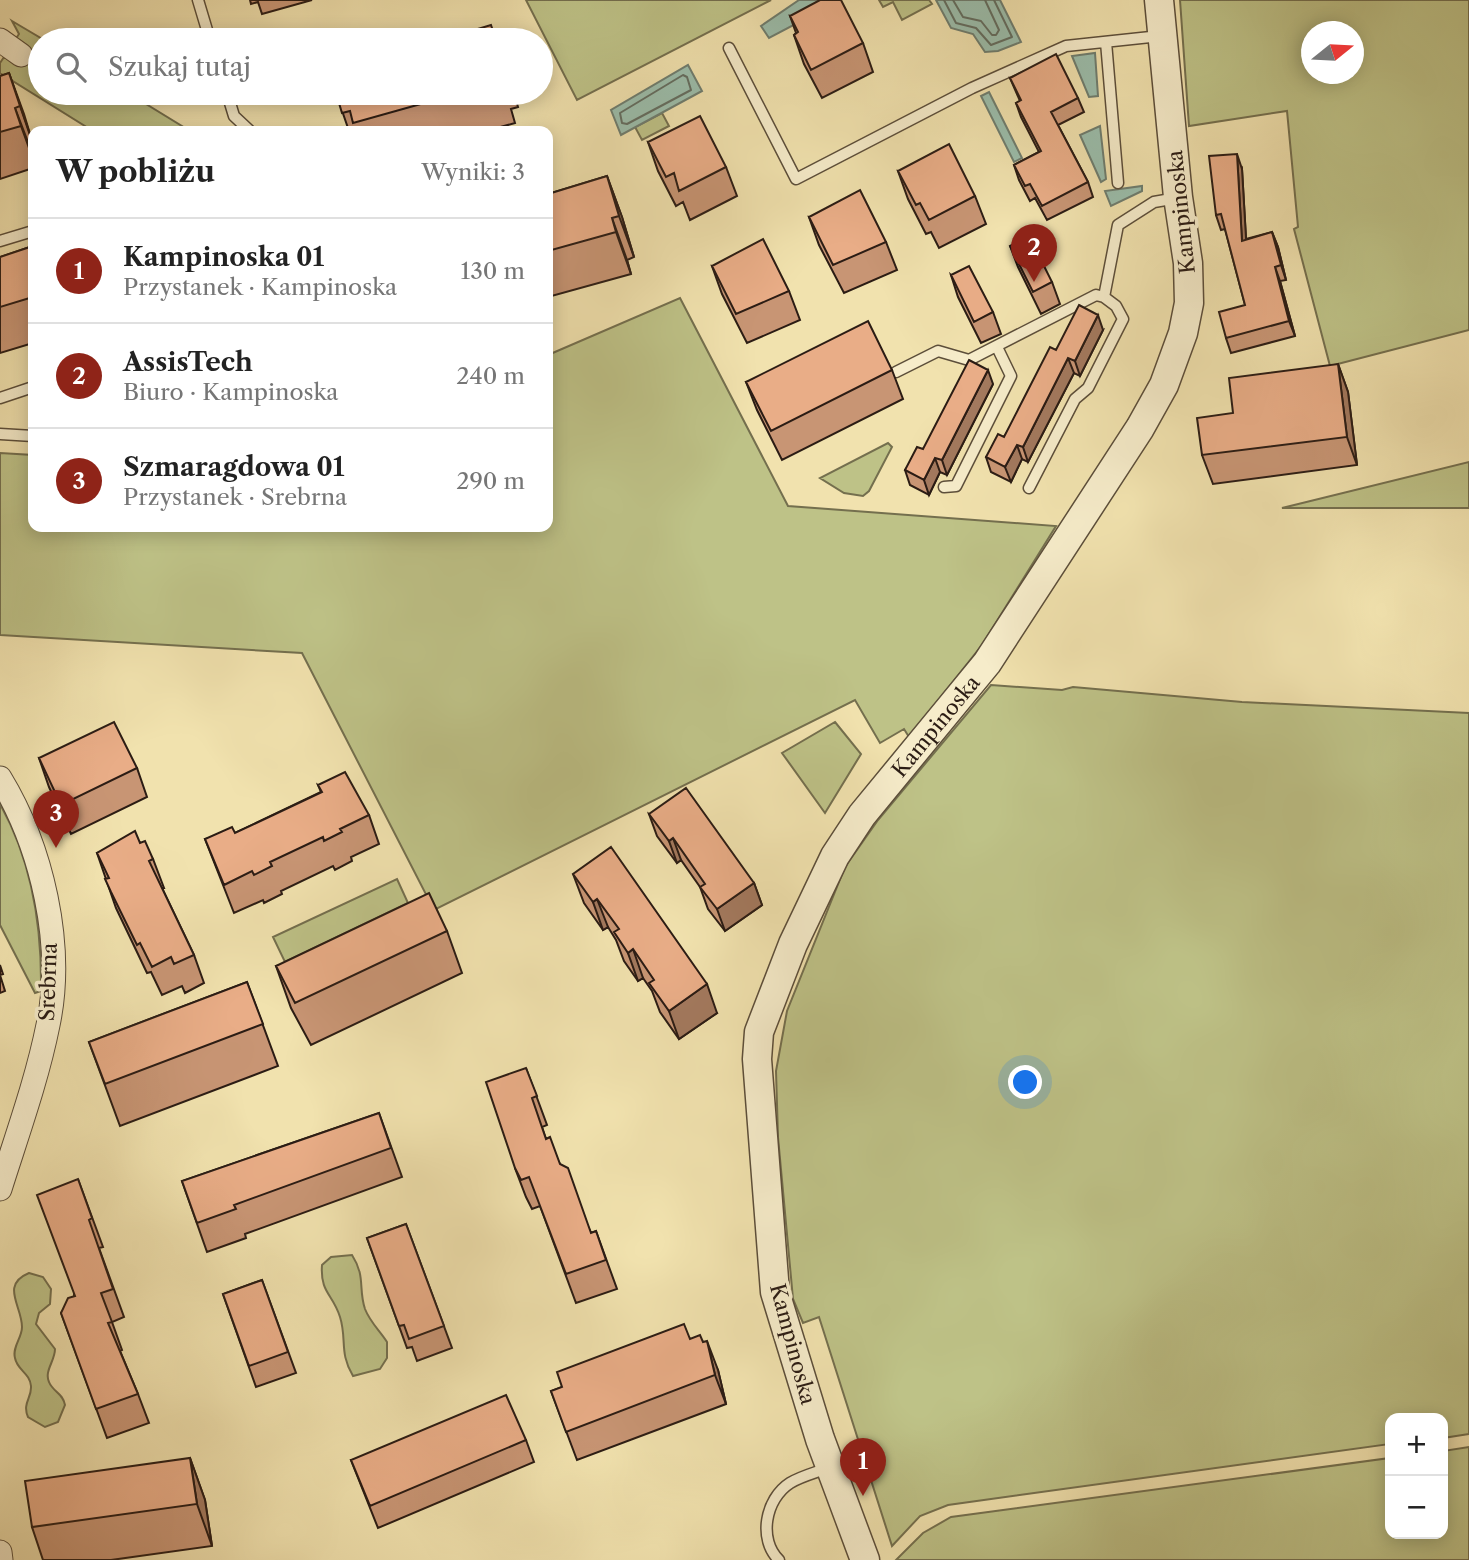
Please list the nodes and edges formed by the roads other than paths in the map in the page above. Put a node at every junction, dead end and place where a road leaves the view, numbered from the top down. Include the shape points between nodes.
1 (198, 0) edge
2 (1159, 0) edge
3 (206, 28) edge
4 (1162, 36) junction
5 (0, 40) edge
6 (1105, 42) junction
7 (729, 48) dead end
8 (21, 55) dead end
9 (231, 105) edge
10 (245, 126) edge
11 (1118, 183) dead end
12 (1178, 197) junction
13 (28, 233) edge
14 (0, 241) edge
15 (1104, 296) junction
16 (997, 347) junction
17 (896, 372) dead end
18 (28, 389) edge
19 (0, 398) edge
20 (0, 434) edge
21 (28, 436) edge
22 (944, 487) dead end
23 (1029, 488) dead end
24 (0, 778) edge
25 (0, 1189) edge
26 (831, 1467) junction
27 (0, 1552) edge
28 (1, 1560) edge
29 (779, 1560) edge
30 (865, 1560) edge

1 - 3 lane
2 - 4 street, Kampinoska
4 - 6 lane
4 - 12 street, Kampinoska
5 - 8 street
6 - 7 lane via 1066,46 972,88 796,179
6 - 11 lane
9 - 10 lane
12 - 15 lane via 1154,202 1118,225
12 - 26 street, Kampinoska via 1189,303 1164,385 986,663 862,815 835,856 793,944 760,1032 757,1059 775,1292
13 - 14 lane
15 - 16 lane via 1096,295
15 - 23 lane via 1123,319
16 - 17 lane via 969,360 938,351
16 - 22 lane via 1012,376 956,486
18 - 19 lane
20 - 21 lane
24 - 25 street, Srebrna via 32,847 49,915 52,954 48,1025
26 - 29 lane via 790,1483 773,1503 766,1534
26 - 30 street, Kampinoska
27 - 28 street

